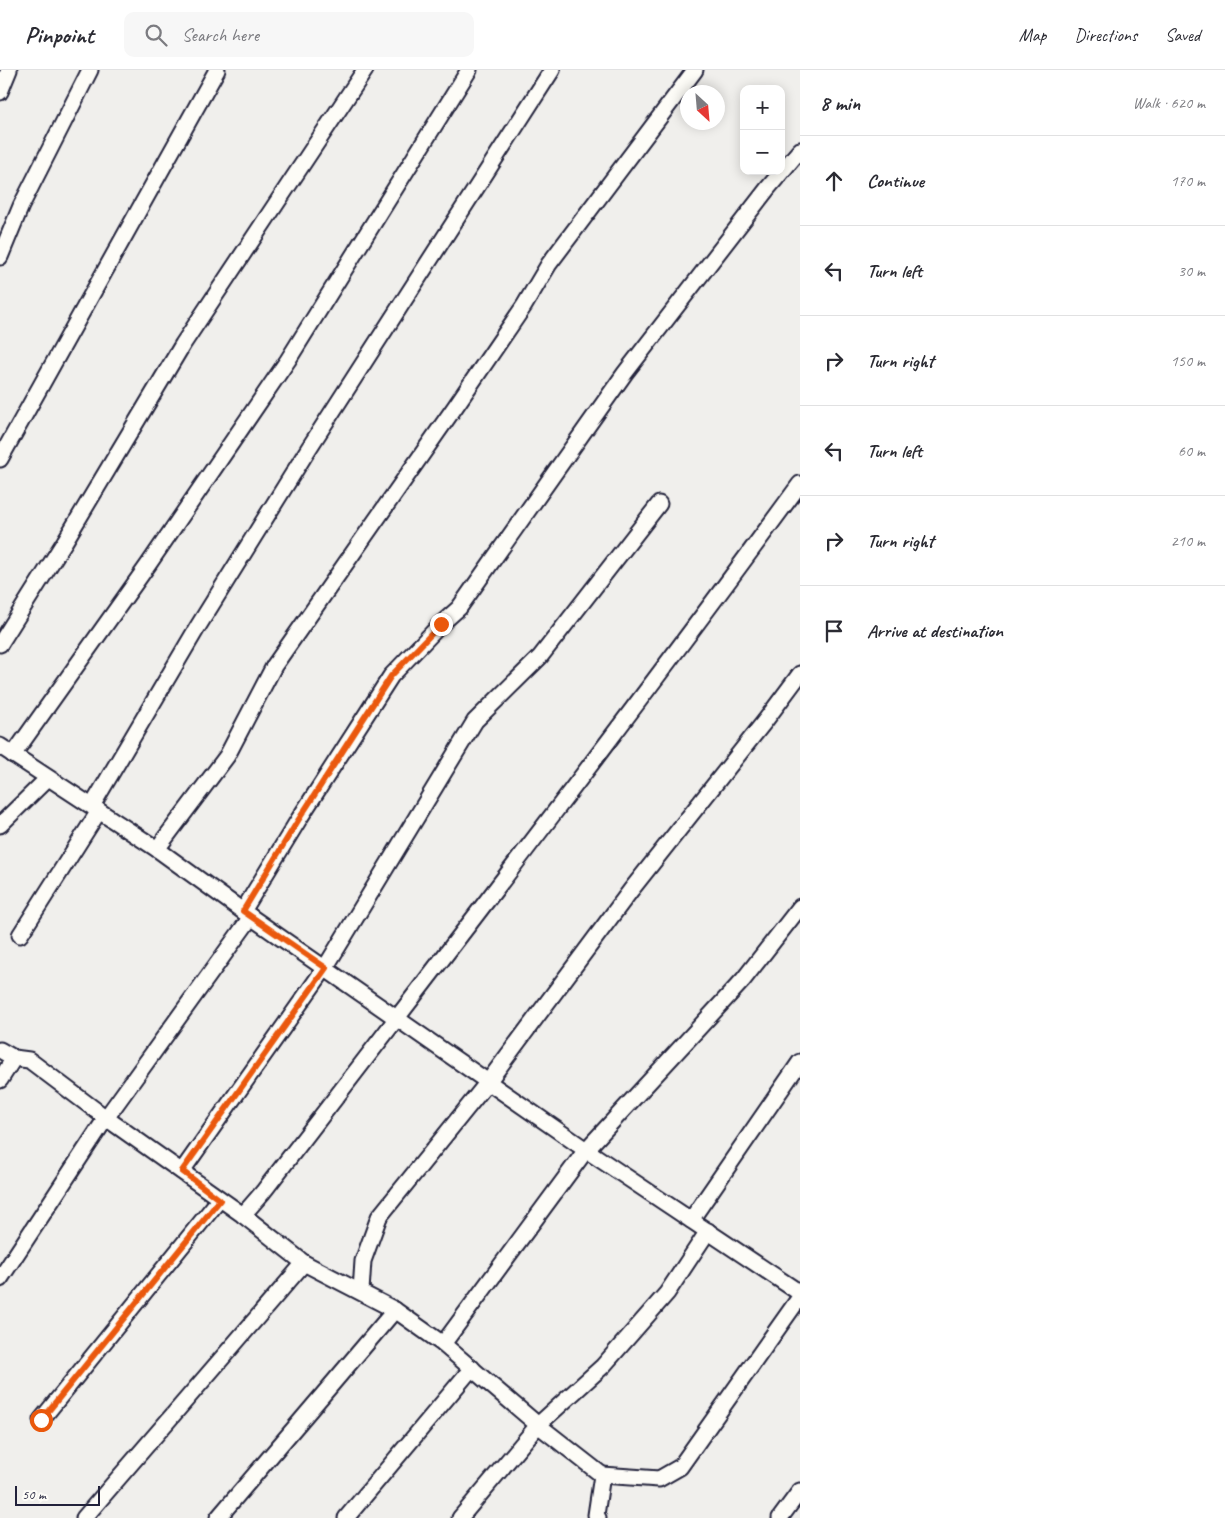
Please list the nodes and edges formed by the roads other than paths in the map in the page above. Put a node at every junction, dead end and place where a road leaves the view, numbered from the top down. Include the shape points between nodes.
1 (9, 70) edge
2 (90, 70) edge
3 (217, 70) edge
4 (365, 70) edge
5 (469, 70) edge
6 (552, 70) edge
7 (695, 70) edge
8 (0, 92) edge
9 (800, 150) edge
10 (0, 257) edge
11 (0, 459) edge
12 (800, 484) edge
13 (659, 504) dead end
14 (0, 644) edge
15 (800, 674) edge
16 (0, 746) edge
17 (14, 755) junction
18 (48, 778) junction
19 (96, 809) junction
20 (0, 825) edge
21 (157, 849) junction
22 (800, 907) edge
23 (247, 914) junction
24 (20, 935) dead end
25 (326, 968) junction
26 (397, 1018) junction
27 (0, 1050) edge
28 (14, 1058) junction
29 (800, 1062) edge
30 (0, 1080) edge
31 (488, 1082) junction
32 (106, 1118) junction
33 (586, 1150) junction
34 (182, 1171) junction
35 (220, 1200) junction
36 (243, 1215) junction
37 (691, 1220) junction
38 (708, 1231) junction
39 (304, 1263) junction
40 (0, 1279) edge
41 (361, 1292) junction
42 (800, 1292) edge
43 (800, 1297) edge
44 (395, 1310) junction
45 (443, 1344) junction
46 (472, 1368) junction
47 (41, 1420) dead end
48 (538, 1425) junction
49 (602, 1475) junction
50 (800, 1490) edge
51 (596, 1517) edge
52 (84, 1518) edge
53 (218, 1518) edge
54 (346, 1518) edge
55 (460, 1518) edge
56 (780, 1518) edge

1 - 8 street
2 - 10 street via 21,206
3 - 11 street
4 - 14 street via 183,344
5 - 17 street via 288,360
6 - 19 street via 207,612
7 - 21 street via 549,264 466,392 274,666 227,756
9 - 23 street via 625,373 459,608 391,676 299,819
12 - 26 street
13 - 25 street via 540,657 475,721
15 - 31 street via 631,890
16 - 17 street
17 - 18 street
18 - 19 street
18 - 20 street
19 - 21 street
19 - 24 street
21 - 23 street
22 - 33 street via 743,980
23 - 25 street
23 - 32 street
25 - 26 street
25 - 34 street
26 - 31 street
26 - 36 street
27 - 28 street
28 - 30 street
28 - 32 street via 30,1060
29 - 37 street
31 - 33 street
31 - 41 street via 379,1217 363,1262
32 - 34 street
32 - 40 street
33 - 37 street
33 - 45 street
34 - 35 street
35 - 36 street
35 - 47 street
36 - 39 street
37 - 38 street
38 - 42 street
38 - 48 street via 668,1293 603,1366
39 - 41 street
39 - 52 street
41 - 44 street
43 - 49 street via 680,1467 659,1479
44 - 45 street
44 - 53 street
45 - 46 street
46 - 48 street
46 - 54 street
48 - 49 street
48 - 55 street
49 - 51 street
50 - 56 street

